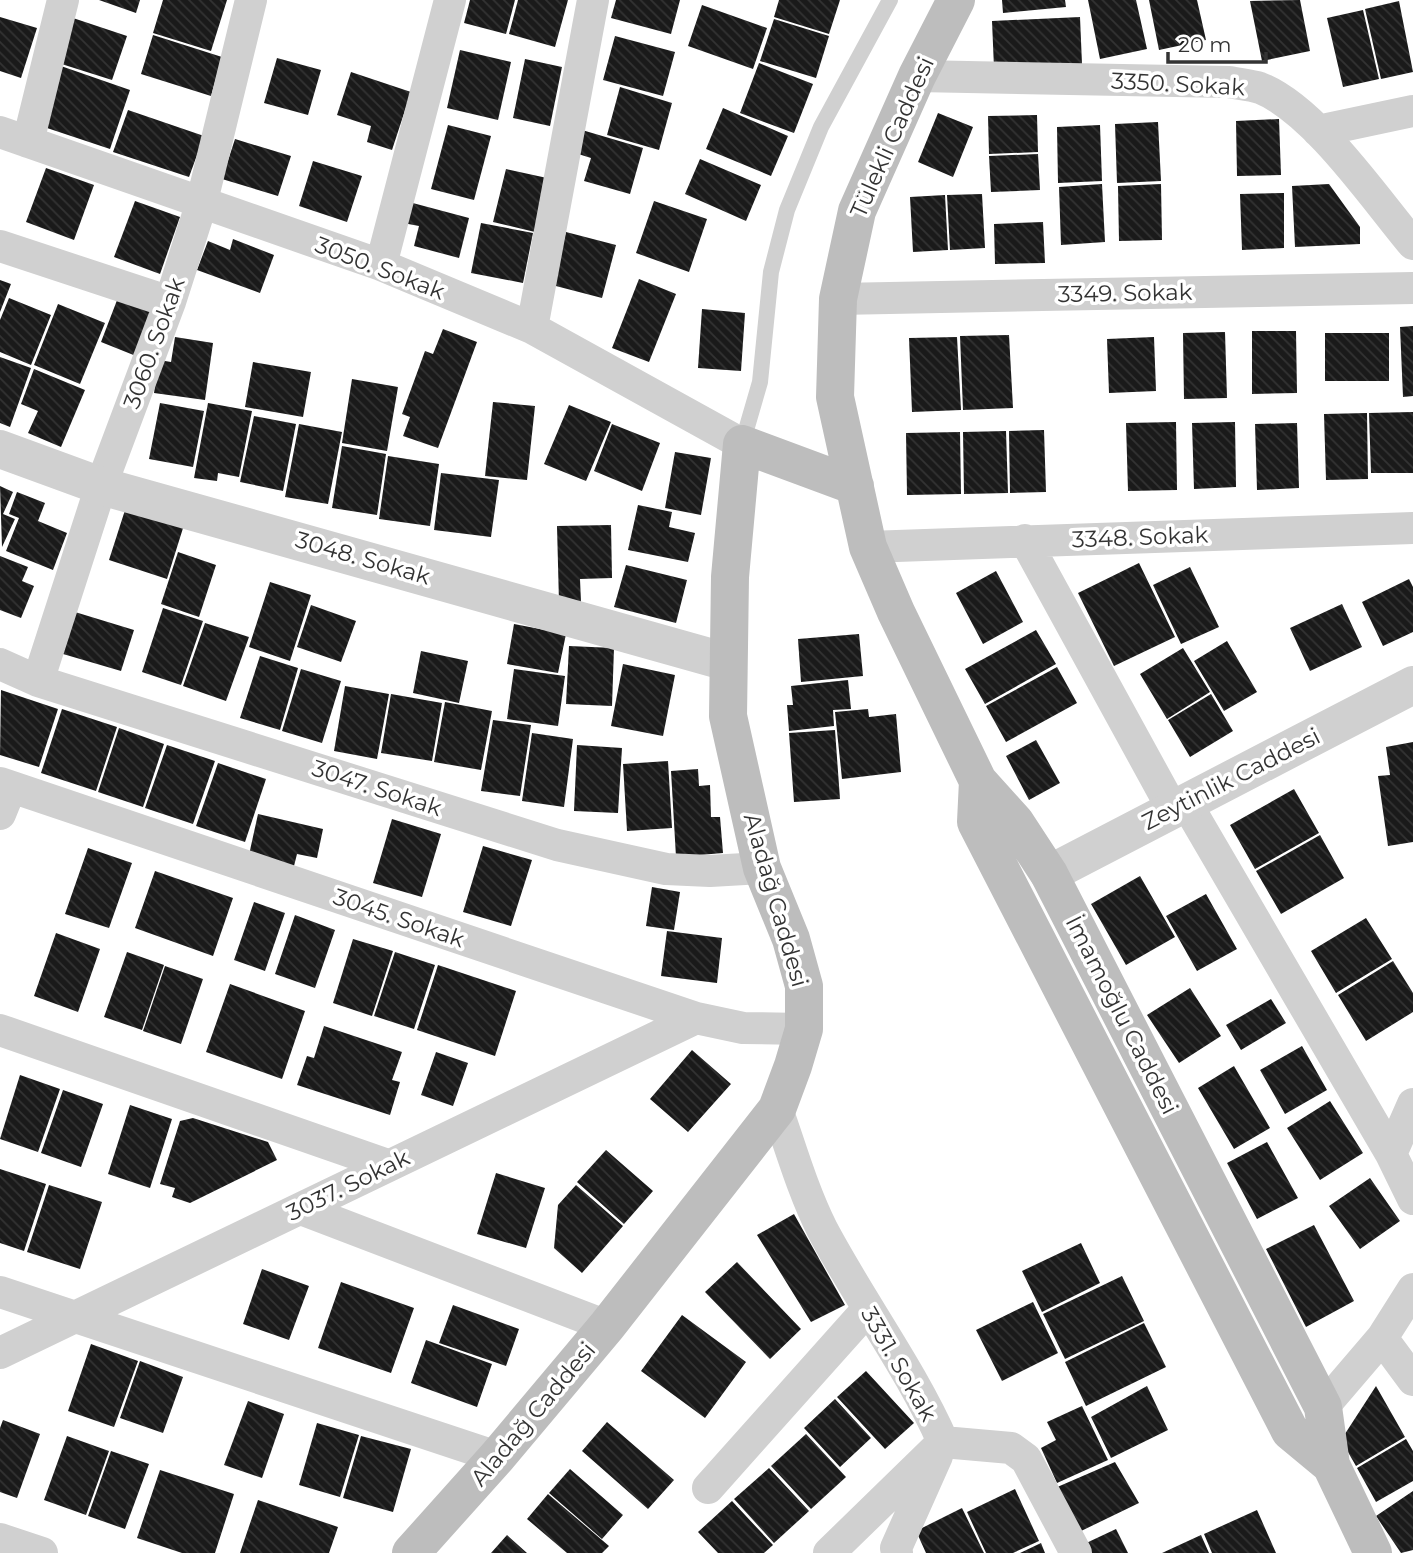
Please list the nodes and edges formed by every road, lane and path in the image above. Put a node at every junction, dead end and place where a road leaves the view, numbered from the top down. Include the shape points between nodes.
1 (63, 0) edge
2 (251, 0) edge
3 (450, 0) edge
4 (593, 0) edge
5 (890, 0) edge
6 (956, 0) edge
7 (917, 76) junction
8 (1413, 111) edge
9 (1318, 131) junction
10 (14, 137) edge
11 (201, 205) junction
12 (1413, 244) edge
13 (0, 246) edge
14 (381, 265) junction
15 (1413, 288) edge
16 (838, 299) junction
17 (170, 302) junction
18 (532, 328) junction
19 (742, 444) junction
20 (0, 449) edge
21 (101, 486) junction
22 (855, 486) junction
23 (1413, 528) edge
24 (1025, 540) junction
25 (868, 547) junction
26 (727, 662) junction
27 (0, 664) edge
28 (38, 681) junction
29 (1413, 685) edge
30 (978, 781) junction
31 (4, 795) edge
32 (1179, 805) junction
33 (762, 868) junction
34 (1049, 874) junction
35 (696, 1018) junction
36 (804, 1029) junction
37 (0, 1030) edge
38 (1413, 1104) edge
39 (777, 1109) junction
40 (1391, 1154) junction
41 (388, 1165) junction
42 (1413, 1199) edge
43 (301, 1209) junction
44 (1413, 1290) edge
45 (0, 1292) edge
46 (867, 1310) junction
47 (75, 1317) junction
48 (607, 1326) junction
49 (1382, 1338) junction
50 (0, 1353) edge
51 (1413, 1380) edge
52 (1323, 1407) junction
53 (943, 1442) junction
54 (497, 1457) junction
55 (1331, 1465) junction
56 (708, 1488) dead end
57 (0, 1539) edge
58 (42, 1553) edge
59 (411, 1553) edge
60 (829, 1553) edge
61 (897, 1553) edge
62 (1076, 1553) edge
63 (1373, 1553) edge

1 - 10 street
2 - 11 street, 3060. Sokak
3 - 14 street
4 - 18 street
5 - 19 lane via 821,127 787,210 772,271 760,382
6 - 7 main road, Tülekli Caddesi
7 - 9 street, 3350. Sokak via 1229,82 1260,88 1289,105
7 - 16 main road, Tülekli Caddesi via 857,211
8 - 9 street
9 - 12 street, 3350. Sokak
10 - 11 street, 3050. Sokak
11 - 14 street, 3050. Sokak
11 - 17 street, 3060. Sokak
13 - 17 street
14 - 18 street, 3050. Sokak
15 - 16 street, 3349. Sokak
16 - 22 main road, Tülekli Caddesi via 835,397
17 - 21 street, 3060. Sokak
18 - 19 street, 3050. Sokak
19 - 22 main road
19 - 26 main road, Aladağ Caddesi
20 - 21 street, 3048. Sokak
21 - 26 street, 3048. Sokak
21 - 28 street, 3060. Sokak
22 - 25 main road, İmamoğlu Caddesi
23 - 24 street, 3348. Sokak
24 - 25 street, 3348. Sokak
24 - 32 street
25 - 30 main road, İmamoğlu Caddesi
26 - 33 main road, Aladağ Caddesi via 728,716
27 - 28 street, 3047. Sokak
28 - 33 street, 3047. Sokak via 557,845 666,869
29 - 32 street, Zeytinlik Caddesi
30 - 34 main road, İmamoğlu Caddesi via 1015,822
30 - 55 main road via 976,822 1251,1357 1290,1431
31 - 35 street, 3045. Sokak
32 - 34 street, Zeytinlik Caddesi
32 - 40 street
33 - 36 main road, Aladağ Caddesi via 791,939 804,986
34 - 52 main road, İmamoğlu Caddesi
35 - 36 street, 3045. Sokak via 743,1028
35 - 41 street, 3037. Sokak
36 - 39 main road, Aladağ Caddesi
37 - 41 street
38 - 40 street
39 - 46 street, 3331. Sokak via 821,1226
39 - 48 main road, Aladağ Caddesi
40 - 42 street
41 - 43 street, 3037. Sokak
43 - 47 street, 3037. Sokak
43 - 48 street
44 - 49 street
45 - 47 street
46 - 53 street, 3331. Sokak via 927,1406
46 - 56 street
47 - 50 street, 3037. Sokak
47 - 54 street
48 - 54 main road, Aladağ Caddesi
49 - 51 street
49 - 52 street
52 - 55 main road, İmamoğlu Caddesi
53 - 60 street
53 - 61 street
53 - 62 street, 3331. Sokak via 1011,1448 1026,1459
54 - 59 main road, Aladağ Caddesi
55 - 63 main road, İmamoğlu Caddesi
57 - 58 street

